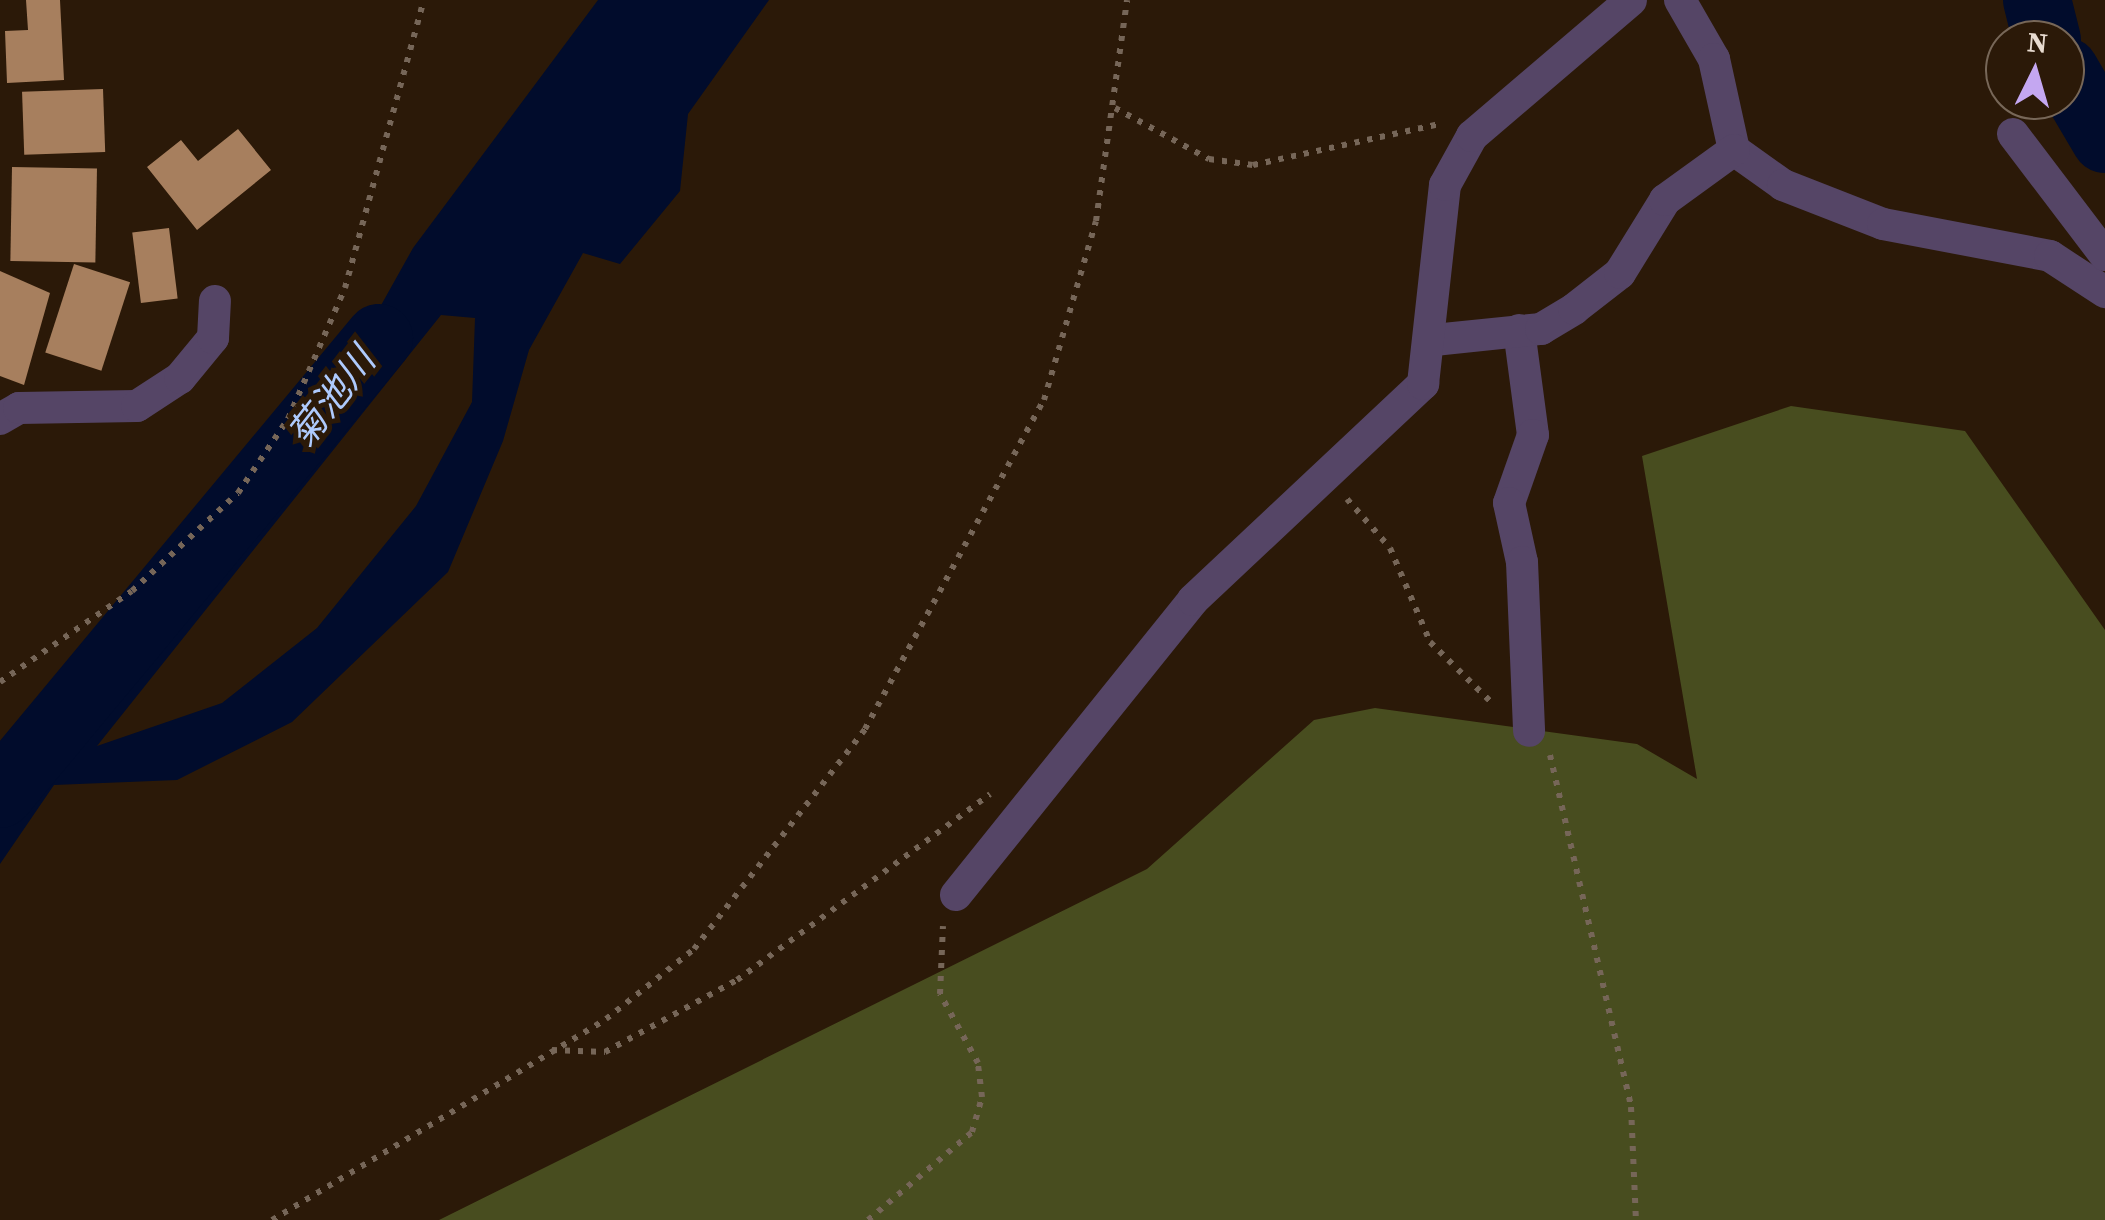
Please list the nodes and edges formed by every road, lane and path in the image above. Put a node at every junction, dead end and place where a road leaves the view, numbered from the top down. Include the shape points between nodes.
1 (424, 0) edge
2 (1127, 0) edge
3 (1631, 0) edge
4 (1680, 0) edge
5 (1114, 108) junction
6 (1481, 128) junction
7 (2013, 134) dead end
8 (1734, 150) junction
9 (2105, 255) edge
10 (2105, 292) edge
11 (215, 301) dead end
12 (1519, 330) junction
13 (1434, 340) junction
14 (0, 419) edge
15 (1328, 481) junction
16 (0, 682) edge
17 (1528, 731) junction
18 (1009, 781) dead end
19 (956, 895) joint
20 (550, 1050) junction
21 (272, 1220) edge
22 (868, 1220) edge
23 (1636, 1220) edge

1 - 16 path via 345,288 288,419 238,493 132,591
2 - 5 path
3 - 6 street
4 - 8 street via 1714,59
5 - 6 path via 1209,158 1254,166 1424,125
5 - 20 path via 1096,221 1044,400 865,730 694,949
6 - 13 street via 1446,185
7 - 9 street
8 - 10 street via 1839,210 2050,256
8 - 12 street via 1664,200 1620,273 1541,329
11 - 14 street via 213,338 180,378 137,406 19,408
12 - 13 street
12 - 17 street via 1533,434 1509,504 1522,562
13 - 15 street via 1423,384
15 - 17 path via 1390,548 1430,642
15 - 19 street via 1192,600
17 - 23 path via 1548,746 1631,1107
18 - 20 path via 737,980 605,1052
19 - 22 path via 940,933 940,994 978,1063 982,1097 972,1132
20 - 21 path

